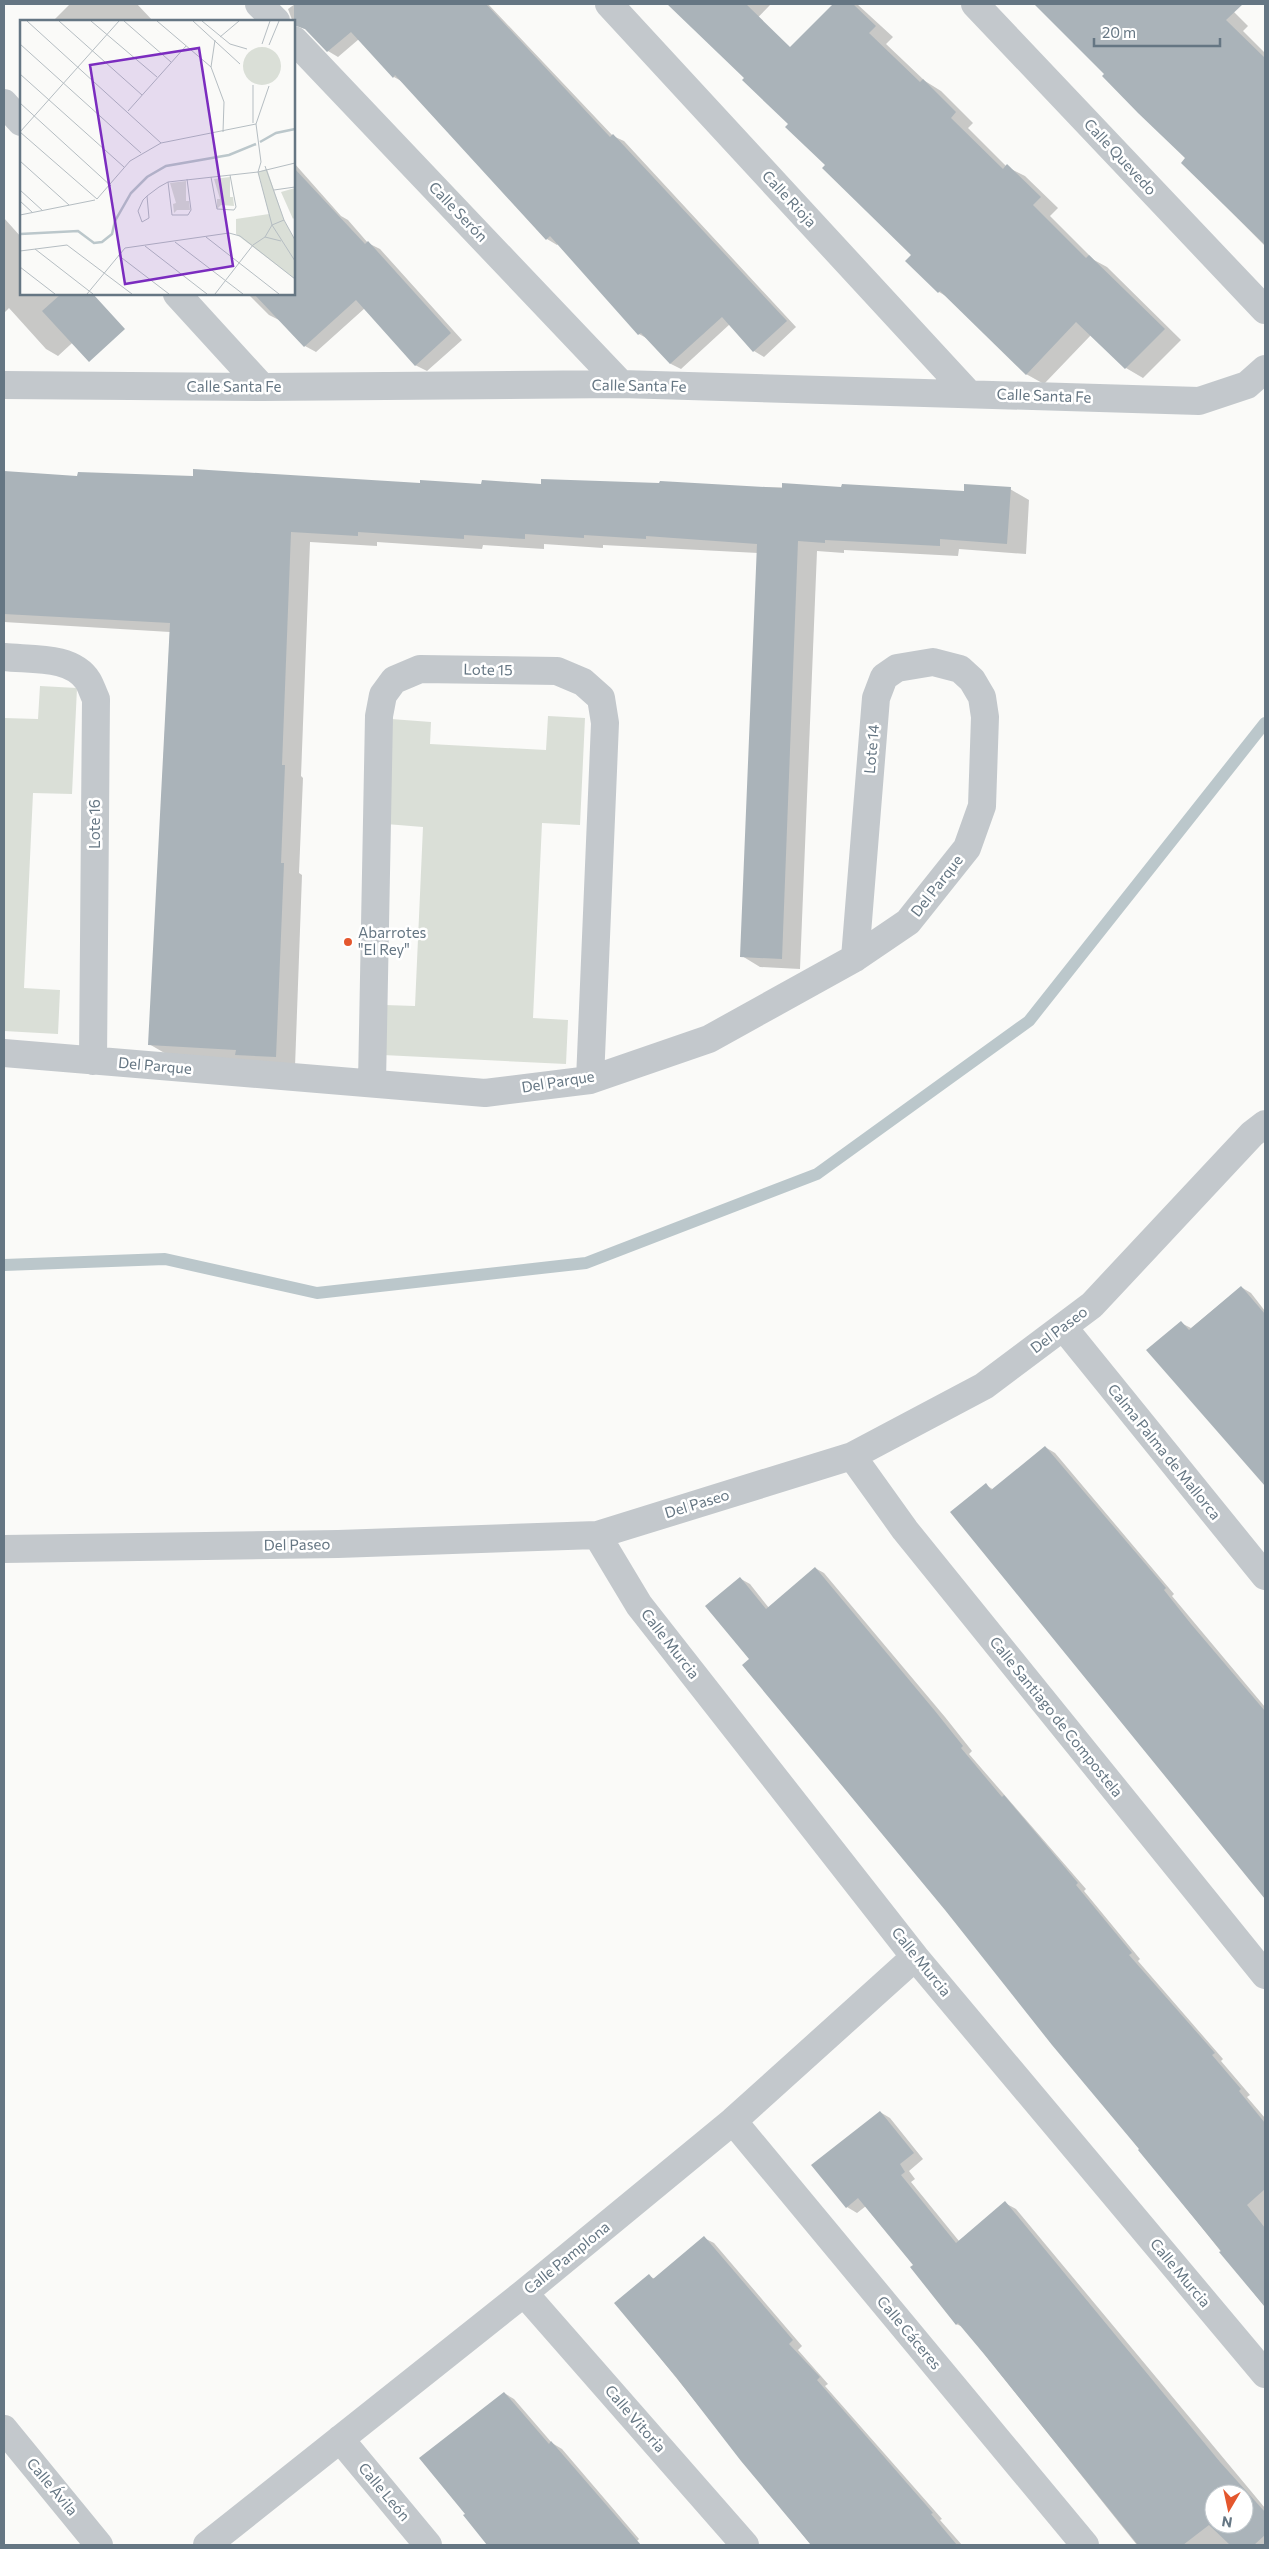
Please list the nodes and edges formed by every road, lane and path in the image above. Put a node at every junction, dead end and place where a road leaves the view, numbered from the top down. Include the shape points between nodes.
1 (259, 4) edge
2 (609, 4) edge
3 (975, 4) edge
4 (275, 20) edge
5 (295, 41) edge
6 (4, 103) edge
7 (20, 121) edge
8 (178, 295) edge
9 (1265, 310) edge
10 (1265, 369) edge
11 (621, 384) junction
12 (4, 385) edge
13 (262, 387) junction
14 (969, 394) junction
15 (4, 657) edge
16 (985, 717) joint
17 (855, 958) junction
18 (4, 1053) edge
19 (93, 1061) junction
20 (590, 1080) junction
21 (372, 1084) junction
22 (1261, 1136) edge
23 (1064, 1328) junction
24 (852, 1456) junction
25 (597, 1535) junction
26 (4, 1549) edge
27 (1265, 1576) edge
28 (915, 1957) junction
29 (1265, 1975) edge
30 (733, 2121) junction
31 (524, 2293) junction
32 (1265, 2374) edge
33 (4, 2429) edge
34 (340, 2439) junction
35 (99, 2545) edge
36 (208, 2545) edge
37 (428, 2545) edge
38 (746, 2545) edge
39 (1086, 2545) edge

1 - 4 street
2 - 14 street, Calle Rioja
3 - 9 street, Calle Quevedo
5 - 11 street, Calle Serón
6 - 7 street
8 - 13 street
10 - 14 street, Calle Santa Fe via 1247,386 1199,401
11 - 13 street, Calle Santa Fe
11 - 14 street, Calle Santa Fe
12 - 13 street, Calle Santa Fe
15 - 19 street, Lote 16 via 59,662 76,668 88,680 96,699
16 - 17 street, Del Parque via 982,806 967,848 908,922
16 - 17 street, Lote 14 via 982,697 972,680 960,669 933,662 897,668 884,677 876,698
17 - 20 street, Del Parque via 709,1039
18 - 19 street, Del Parque
19 - 21 street, Del Parque
20 - 21 street, Del Parque via 485,1094
20 - 21 street, Lote 15 via 605,723 601,698 583,682 557,671 420,669 394,680 383,695 379,716
22 - 23 street, Del Paseo via 1092,1305
23 - 24 street, Del Paseo via 984,1386
23 - 27 street, Calma Palma de Mallorca
24 - 25 street, Del Paseo
24 - 29 street, Calle Santiago de Compostela via 905,1530
25 - 26 street, Del Paseo via 338,1544
25 - 28 street, Calle Murcia via 639,1605
28 - 30 street, Calle Pamplona
28 - 32 street, Calle Murcia
30 - 31 street, Calle Pamplona
30 - 39 street, Calle Cáceres
31 - 34 street, Calle Pamplona
31 - 38 street, Calle Vitoria
33 - 35 street, Calle Ávila
34 - 36 street, Calle Pamplona
34 - 37 street, Calle León

